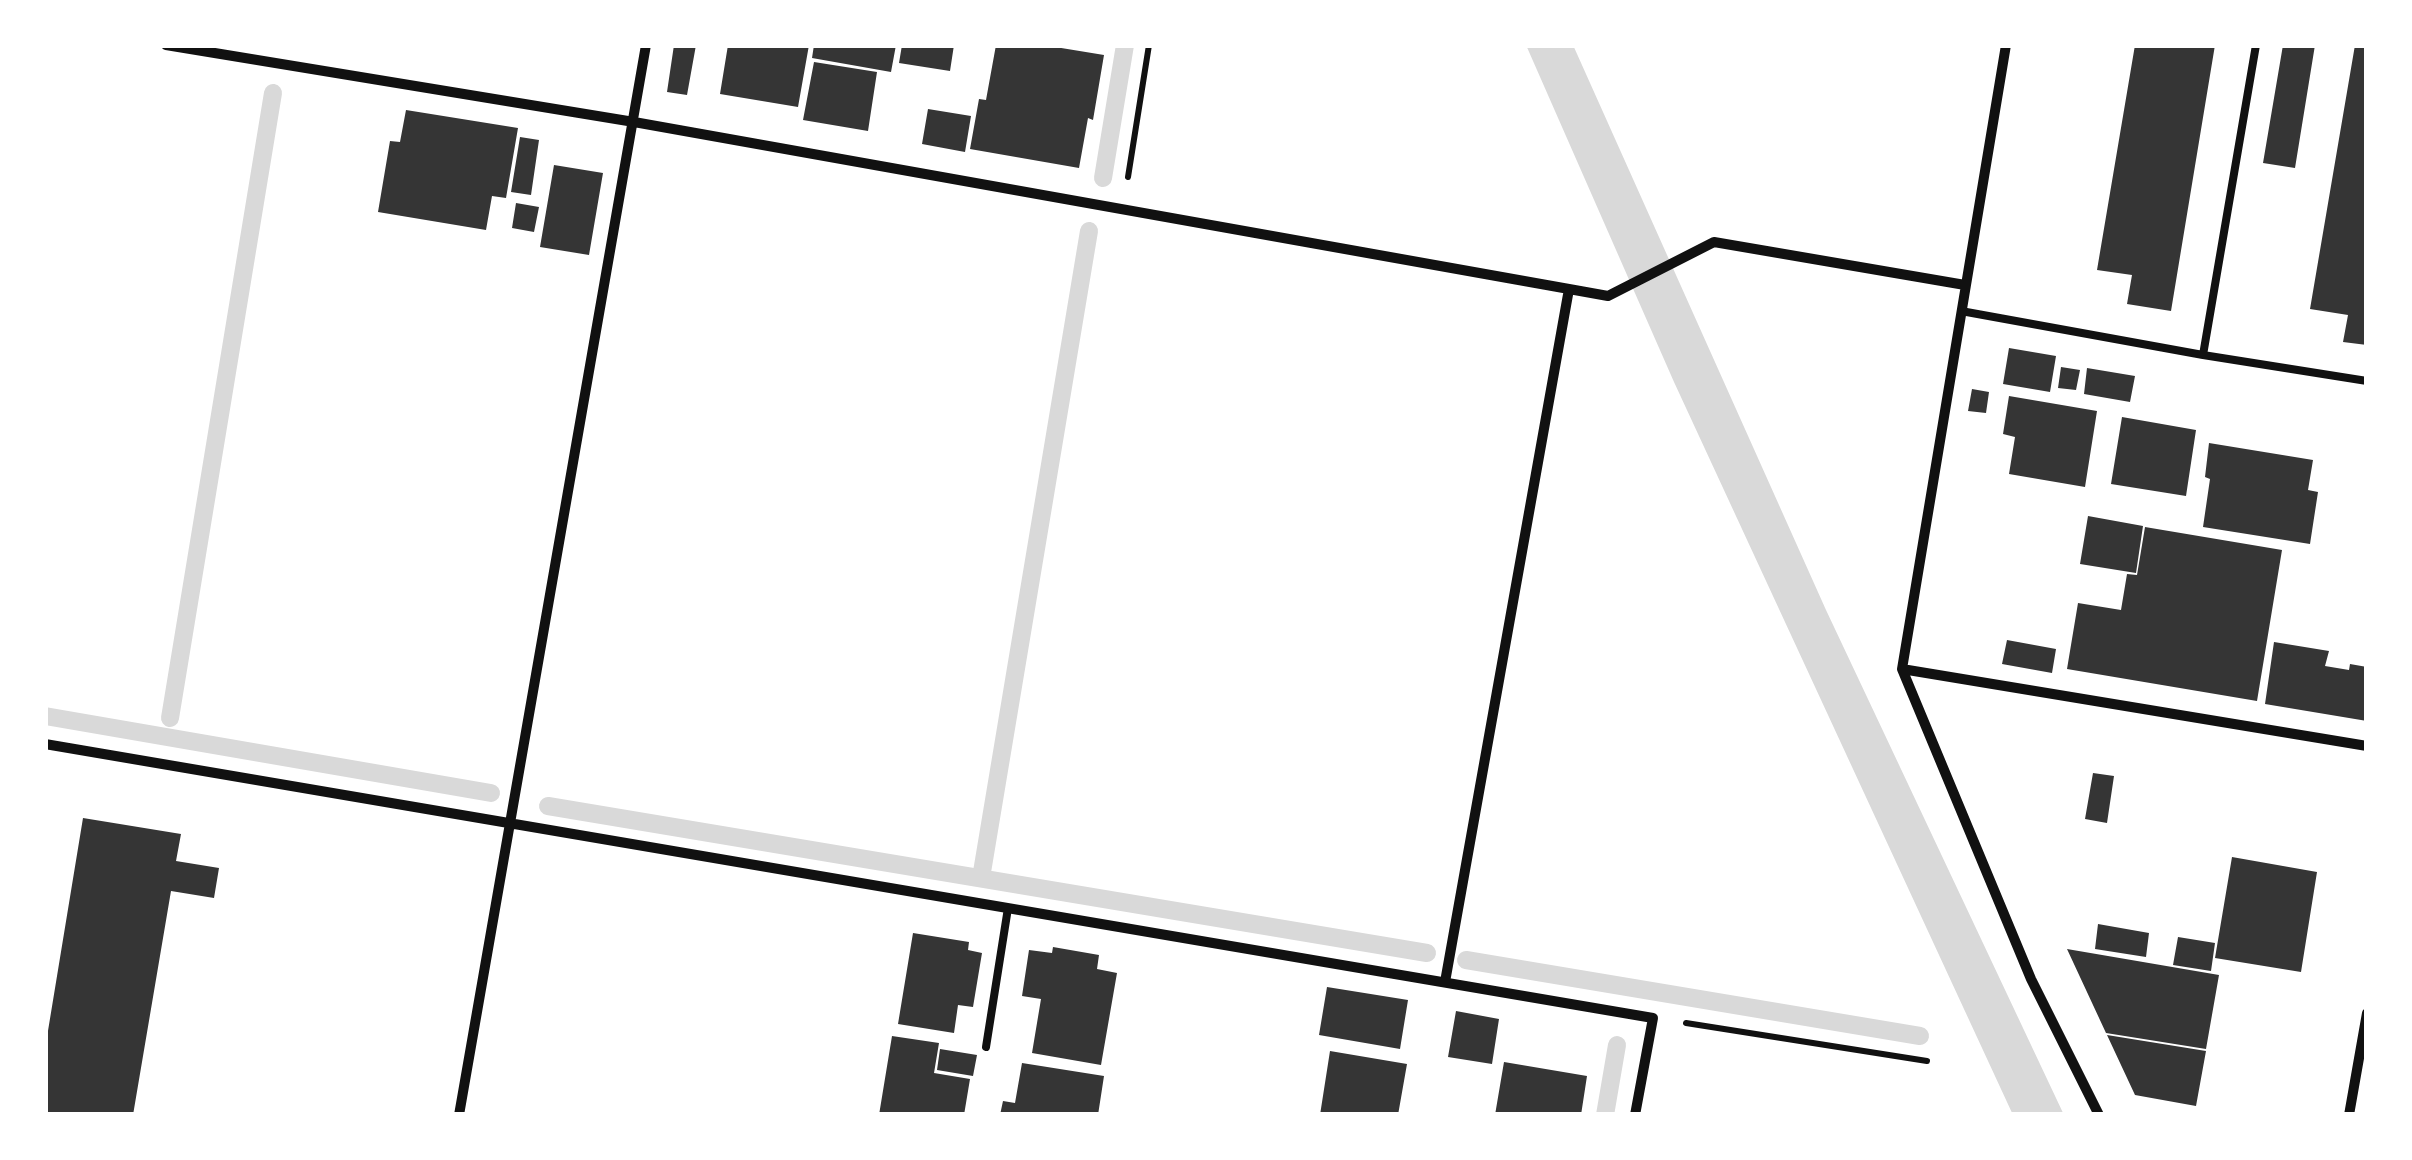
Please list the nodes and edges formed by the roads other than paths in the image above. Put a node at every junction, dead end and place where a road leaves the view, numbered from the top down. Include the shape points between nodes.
1 (166, 45) edge
2 (646, 45) edge
3 (2006, 45) edge
4 (2256, 45) edge
5 (634, 122) junction
6 (1966, 285) junction
7 (1569, 289) junction
8 (1961, 310) junction
9 (2203, 355) junction
10 (2367, 381) edge
11 (1902, 670) junction
12 (45, 744) edge
13 (2367, 746) edge
14 (510, 823) junction
15 (1008, 908) junction
16 (1445, 982) junction
17 (2367, 1013) edge
18 (986, 1048) dead end
19 (459, 1115) edge
20 (1636, 1115) edge
21 (2099, 1115) edge
22 (2350, 1115) edge

1 - 5 street
2 - 5 street
3 - 6 street
4 - 9 lane
5 - 7 street
5 - 14 street
6 - 7 street via 1714,242 1608,296
6 - 8 street
7 - 16 street
8 - 9 lane
8 - 11 street
9 - 10 lane
11 - 13 street
11 - 21 street via 2031,979
12 - 14 street
14 - 15 street
14 - 19 street
15 - 16 street
15 - 18 lane
16 - 20 street via 1653,1018
17 - 22 street

